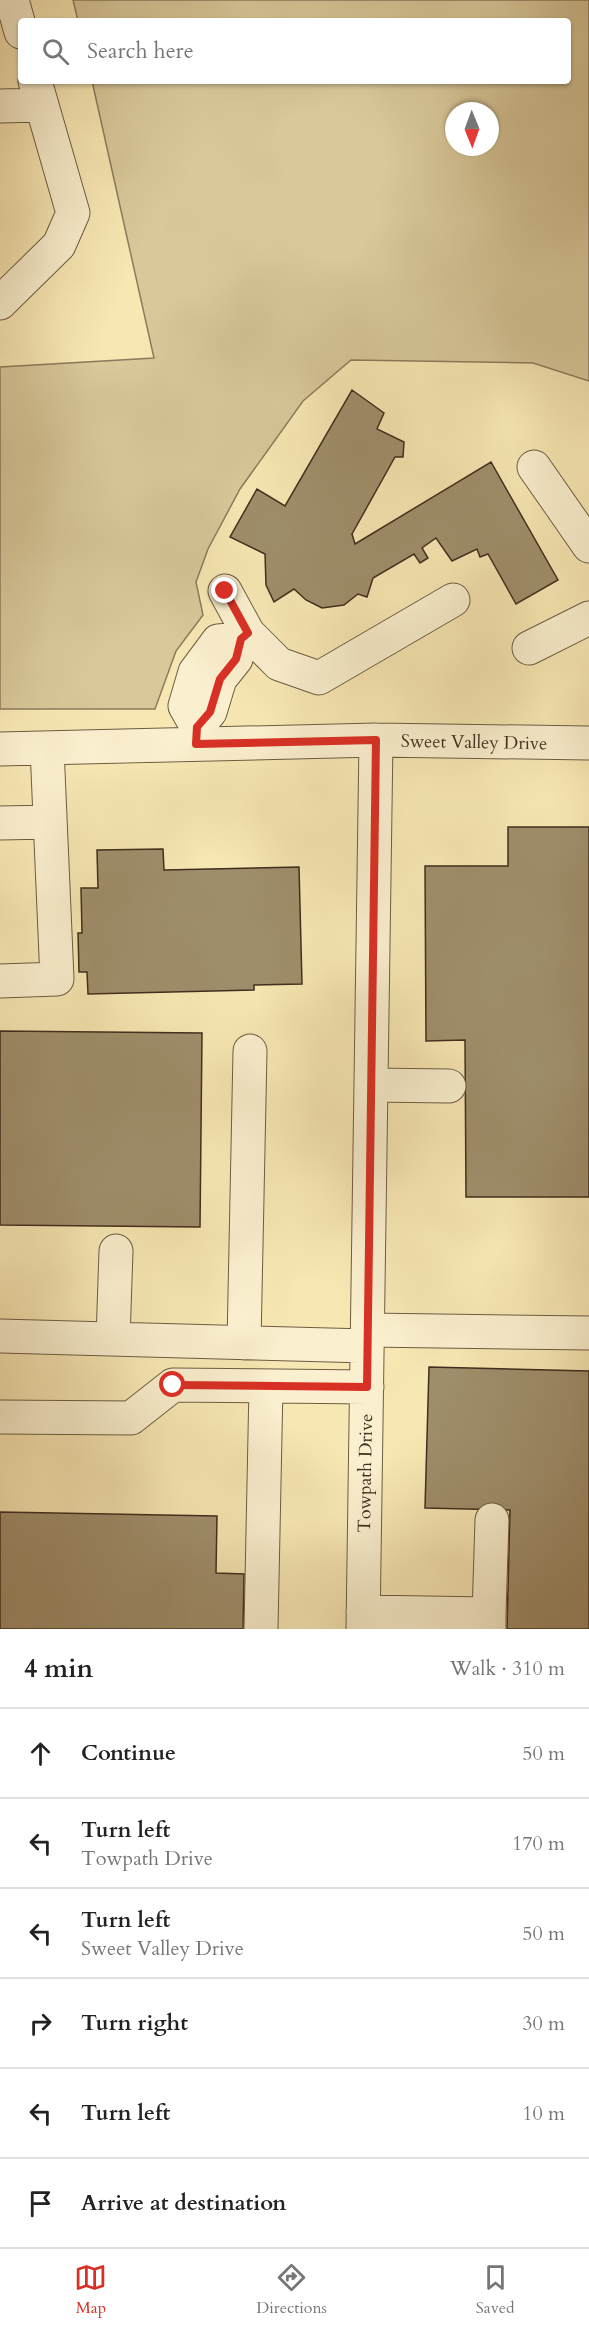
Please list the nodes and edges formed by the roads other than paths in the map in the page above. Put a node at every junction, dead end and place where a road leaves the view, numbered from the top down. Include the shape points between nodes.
1 (12, 0) edge
2 (18, 21) edge
3 (39, 93) edge
4 (0, 106) edge
5 (0, 303) edge
6 (534, 466) dead end
7 (589, 546) edge
8 (225, 591) dead end
9 (453, 600) dead end
10 (589, 618) edge
11 (245, 636) junction
12 (529, 648) dead end
13 (197, 736) junction
14 (376, 740) junction
15 (589, 743) edge
16 (46, 748) junction
17 (0, 749) edge
18 (50, 822) junction
19 (0, 823) edge
20 (0, 981) edge
21 (250, 1051) dead end
22 (371, 1085) junction
23 (449, 1086) dead end
24 (116, 1251) dead end
25 (589, 1333) edge
26 (0, 1335) edge
27 (368, 1338) junction
28 (113, 1339) junction
29 (244, 1343) junction
30 (266, 1386) junction
31 (367, 1387) junction
32 (0, 1417) edge
33 (492, 1520) dead end
34 (363, 1621) edge
35 (489, 1622) edge
36 (261, 1629) edge

1 - 2 street
3 - 4 street
3 - 5 street via 73,213 59,245
6 - 7 street
8 - 11 street
9 - 11 street via 319,678 279,664
10 - 12 street
11 - 13 street via 218,641 195,672 185,706
13 - 14 street, Sweet Valley Drive
13 - 16 street, Sweet Valley Drive
14 - 15 street, Sweet Valley Drive
14 - 22 street, Towpath Drive
16 - 17 street, Sweet Valley Drive
16 - 18 street
18 - 19 street
18 - 20 street via 57,980
21 - 29 street
22 - 23 street
22 - 27 street, Towpath Drive
24 - 28 street
25 - 27 street
26 - 28 street
27 - 29 street
27 - 31 street, Towpath Drive
28 - 29 street
30 - 31 street
30 - 32 street via 173,1385 131,1418
30 - 36 street
31 - 34 street, Towpath Drive
33 - 35 street
34 - 35 street

